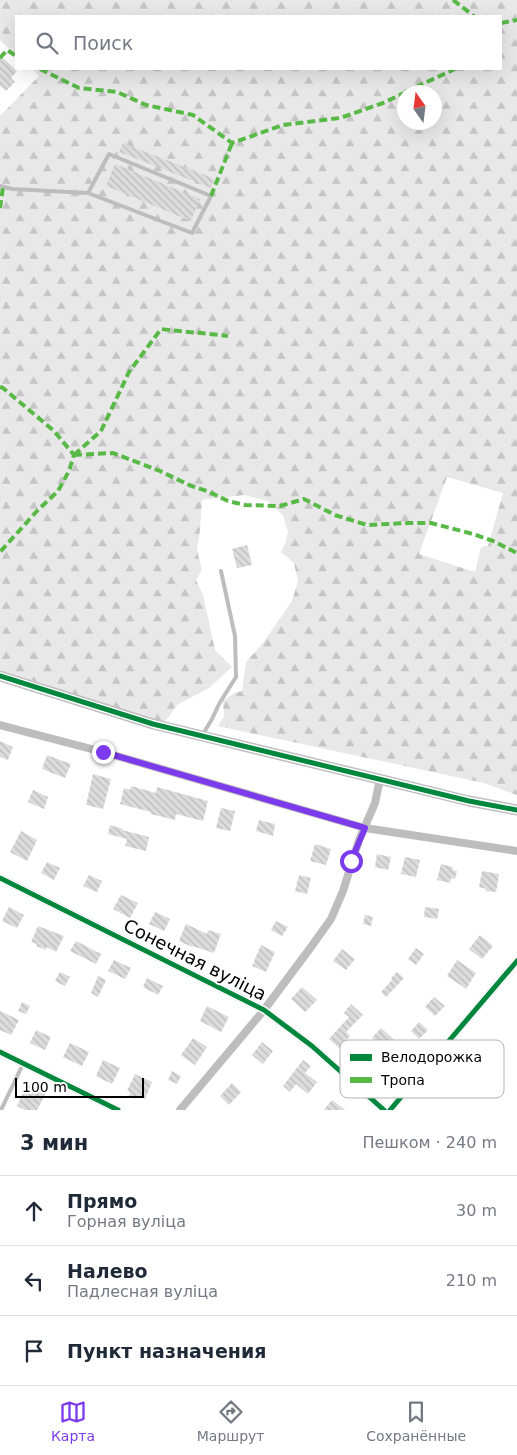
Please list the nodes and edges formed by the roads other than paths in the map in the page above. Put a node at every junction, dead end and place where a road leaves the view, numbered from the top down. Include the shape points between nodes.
1 (0, 186) edge
2 (88, 193) junction
3 (221, 571) dead end
4 (0, 676) edge
5 (0, 725) edge
6 (202, 736) junction
7 (380, 779) junction
8 (517, 810) edge
9 (365, 828) junction
10 (517, 851) edge
11 (0, 878) edge
12 (517, 961) edge
13 (264, 1010) junction
14 (450, 1040) edge
15 (0, 1052) edge
16 (23, 1064) junction
17 (340, 1071) edge
18 (370, 1098) edge
19 (400, 1098) edge
20 (1, 1110) edge
21 (118, 1110) edge
22 (180, 1110) edge
23 (384, 1110) edge
24 (390, 1110) edge

1 - 2 lane
2 - 2 lane via 192,233 211,196 109,154
3 - 6 lane via 235,636 236,677
4 - 6 street
5 - 9 street
6 - 7 street
7 - 8 street via 469,802
7 - 9 street
9 - 10 street
9 - 13 street via 331,919
11 - 13 street, Сонечная вуліца
12 - 14 street
13 - 17 street, Сонечная вуліца
13 - 22 street
15 - 16 street
16 - 20 lane
16 - 21 street
18 - 23 street, Сонечная вуліца
19 - 24 street

